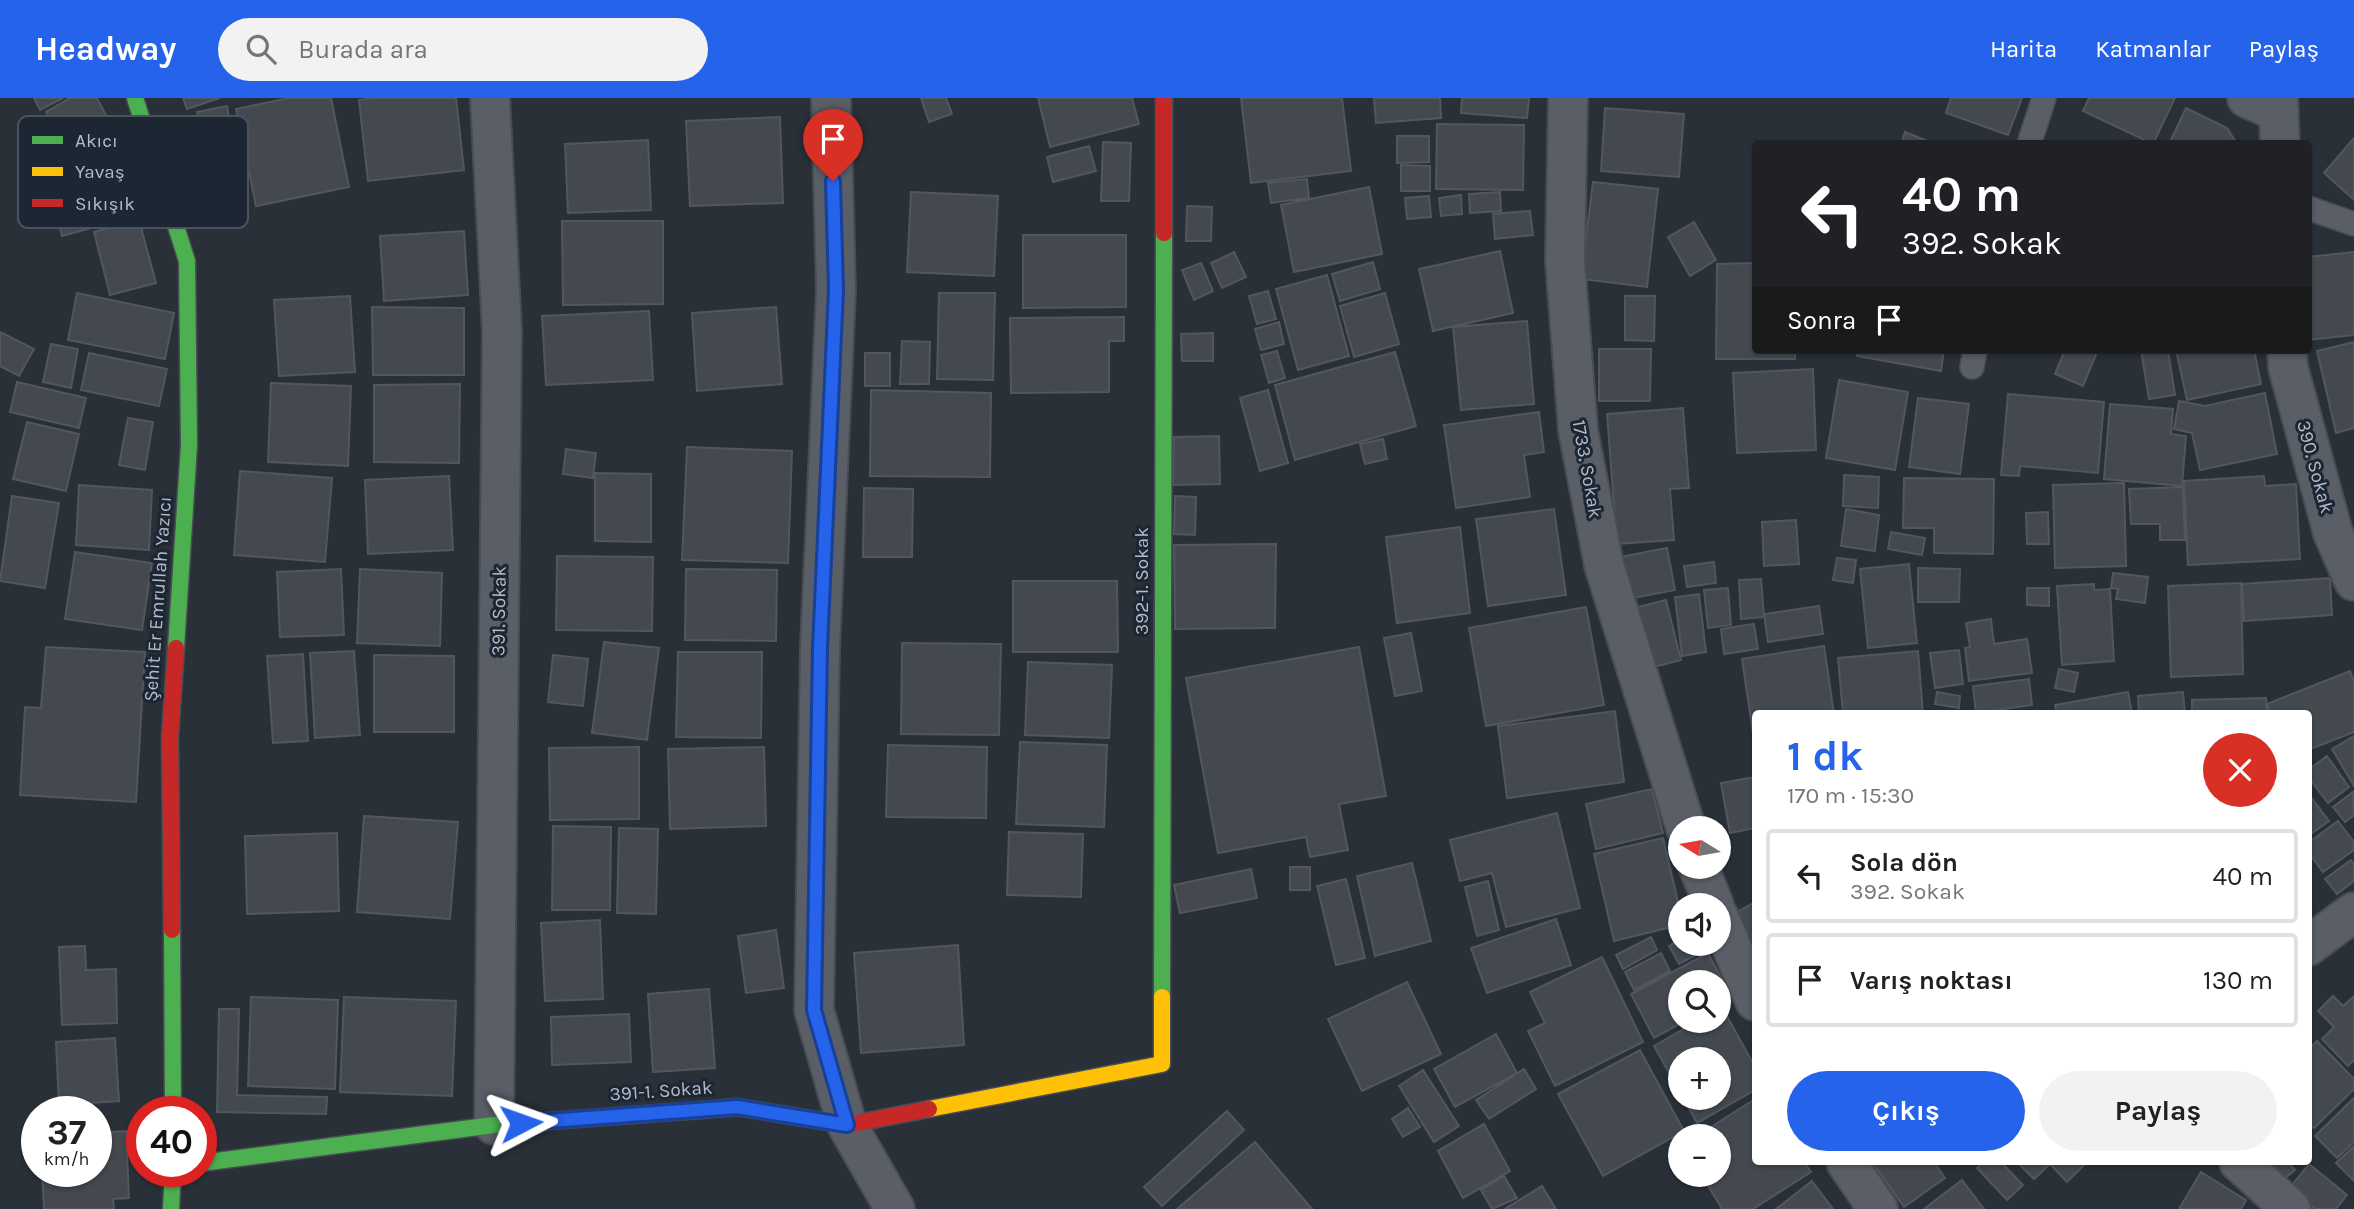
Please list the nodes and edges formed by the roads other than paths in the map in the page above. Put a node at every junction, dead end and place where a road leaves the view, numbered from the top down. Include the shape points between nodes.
1 (135, 98) edge
2 (490, 98) edge
3 (831, 98) edge
4 (1164, 98) edge
5 (1568, 98) edge
6 (2045, 98) edge
7 (141, 116) edge
8 (2030, 140) edge
9 (2312, 209) edge
10 (2354, 224) edge
11 (176, 228) edge
12 (2287, 354) edge
13 (2353, 579) edge
14 (1682, 816) edge
15 (2354, 912) edge
16 (2312, 943) edge
17 (1731, 945) edge
18 (1752, 994) edge
19 (1162, 1064) joint
20 (173, 1096) edge
21 (494, 1125) junction
22 (847, 1125) junction
23 (217, 1161) edge
24 (1848, 1165) edge
25 (2242, 1165) edge
26 (172, 1187) edge
27 (171, 1209) edge
28 (895, 1209) edge
29 (1878, 1209) edge
30 (2291, 1209) edge

1 - 7 street, Şehit Er Emrullah Yazıcı
2 - 21 street, 391. Sokak via 502,331
3 - 22 street via 836,290 820,648 814,1010
4 - 19 street, 392-1. Sokak
5 - 14 street, 1733. Sokak via 1565,261 1578,430 1604,565
6 - 8 lane
9 - 10 lane
11 - 20 street, Şehit Er Emrullah Yazıcı via 187,261 189,445 170,736
12 - 13 street, 390. Sokak via 2333,533
15 - 16 street
17 - 18 street
19 - 22 street, 391-1. Sokak
21 - 22 street, 391-1. Sokak via 737,1107
21 - 23 street, 391-1. Sokak
22 - 28 street
24 - 29 street
25 - 30 street
26 - 27 street

